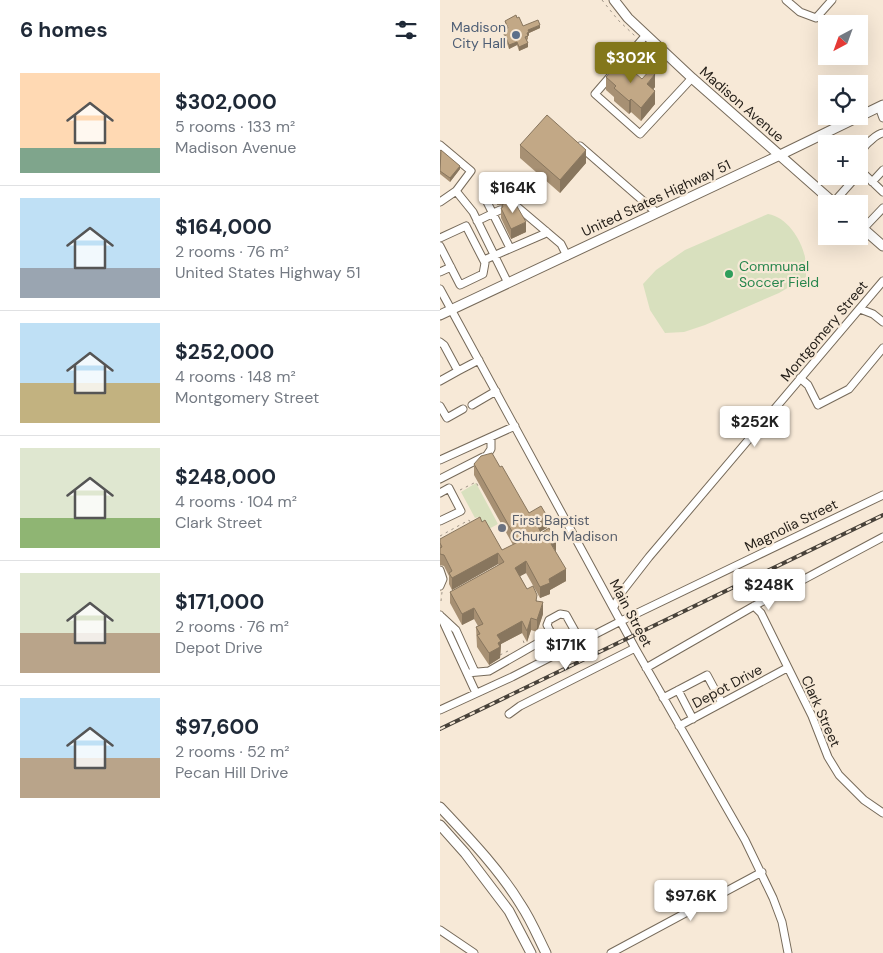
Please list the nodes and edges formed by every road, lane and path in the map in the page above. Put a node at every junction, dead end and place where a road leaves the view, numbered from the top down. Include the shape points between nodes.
1 (614, 0) edge
2 (786, 0) edge
3 (832, 0) edge
4 (646, 35) junction
5 (692, 78) junction
6 (881, 106) edge
7 (883, 118) edge
8 (883, 133) edge
9 (868, 143) edge
10 (577, 144) edge
11 (440, 145) edge
12 (780, 155) junction
13 (883, 170) edge
14 (868, 180) edge
15 (872, 182) junction
16 (850, 185) edge
17 (492, 190) dead end
18 (456, 192) junction
19 (883, 192) edge
20 (825, 195) edge
21 (841, 195) edge
22 (442, 199) edge
23 (509, 206) edge
24 (883, 208) edge
25 (496, 212) junction
26 (657, 213) junction
27 (868, 221) edge
28 (479, 223) junction
29 (470, 231) junction
30 (546, 231) junction
31 (868, 233) edge
32 (440, 238) edge
33 (440, 246) edge
34 (883, 246) edge
35 (510, 248) junction
36 (494, 255) junction
37 (567, 256) junction
38 (484, 260) junction
39 (451, 267) junction
40 (440, 272) edge
41 (883, 281) edge
42 (508, 283) junction
43 (440, 289) edge
44 (860, 309) junction
45 (452, 310) junction
46 (440, 315) edge
47 (883, 322) edge
48 (440, 342) edge
49 (883, 348) edge
50 (479, 360) junction
51 (458, 371) junction
52 (800, 378) junction
53 (440, 381) edge
54 (496, 391) junction
55 (472, 405) dead end
56 (440, 406) edge
57 (463, 409) dead end
58 (515, 426) junction
59 (491, 438) junction
60 (440, 460) edge
61 (440, 479) edge
62 (480, 487) dead end
63 (460, 490) dead end
64 (440, 493) edge
65 (883, 495) edge
66 (440, 521) edge
67 (473, 528) edge
68 (440, 536) edge
69 (883, 537) edge
70 (440, 570) edge
71 (440, 586) edge
72 (754, 606) junction
73 (614, 607) junction
74 (440, 615) edge
75 (621, 621) junction
76 (552, 635) junction
77 (581, 642) junction
78 (635, 648) junction
79 (508, 651) dead end
80 (561, 652) junction
81 (499, 656) edge
82 (646, 668) junction
83 (787, 668) junction
84 (471, 673) junction
85 (678, 690) junction
86 (476, 693) junction
87 (663, 698) junction
88 (722, 703) junction
89 (440, 710) edge
90 (509, 714) dead end
91 (694, 718) junction
92 (679, 726) junction
93 (440, 807) edge
94 (883, 813) edge
95 (440, 825) edge
96 (762, 872) junction
97 (440, 930) edge
98 (474, 953) edge
99 (531, 953) edge
100 (546, 953) edge
101 (611, 953) edge
102 (788, 953) edge

1 - 4 main road, Madison Avenue
2 - 3 street via 800,12 816,18
4 - 5 main road, Madison Avenue
4 - 5 street via 595,94 640,134
5 - 12 main road, Madison Avenue
6 - 7 street
6 - 12 main road, United States Highway 51
8 - 9 street
10 - 26 street
11 - 18 street via 472,171
12 - 20 main road, Madison Avenue
12 - 26 main road, United States Highway 51
13 - 15 street
14 - 15 street
15 - 19 street
16 - 21 street
17 - 25 street via 487,199
18 - 22 street
18 - 28 street
23 - 30 street via 515,205
24 - 27 street
25 - 28 street
25 - 35 street
26 - 37 main road, United States Highway 51
28 - 29 street
28 - 36 street
29 - 32 street via 463,226
29 - 38 street
30 - 35 street
30 - 37 street via 561,244
31 - 34 main road
33 - 39 street
35 - 36 street
36 - 38 street
36 - 42 street
37 - 42 main road, United States Highway 51
38 - 39 street via 483,274 462,285
39 - 40 street
41 - 44 street, Montgomery Street
42 - 45 main road, United States Highway 51
43 - 45 street, Main Street
44 - 47 street
44 - 52 street, Montgomery Street
45 - 46 main road, United States Highway 51
45 - 50 street, Main Street
48 - 51 street
49 - 52 street via 849,389 818,405 808,385
50 - 51 street
50 - 54 street, Main Street
51 - 53 street
52 - 73 street, Montgomery Street via 620,593
54 - 55 street
54 - 58 street, Main Street
56 - 57 street via 447,418
58 - 59 street
58 - 73 street, Main Street
59 - 60 street
59 - 61 street via 491,449 485,456
62 - 63 path via 476,482
64 - 66 street via 449,488 461,511
65 - 75 street, Magnolia Street
67 - 68 path via 469,520
69 - 72 street
70 - 71 street via 443,579
72 - 82 street
72 - 83 street, Clark Street
73 - 75 street, Main Street
74 - 84 street
75 - 77 street, Magnolia Street
75 - 78 street, Main Street
76 - 77 street via 548,622 563,613
76 - 80 street
76 - 84 street via 489,671
77 - 80 street, Magnolia Street
78 - 82 street, Main Street
78 - 90 street
79 - 81 path
80 - 86 street, Magnolia Street
82 - 87 street, Main Street
83 - 88 street, Depot Drive
83 - 94 street, Clark Street via 839,775 864,800
84 - 86 street
85 - 87 street
85 - 88 street via 708,675
85 - 91 street
86 - 89 street, Magnolia Street
87 - 92 street, Main Street
88 - 91 street, Depot Drive
91 - 92 street, Depot Drive
92 - 96 street, Main Street
93 - 100 main road via 504,881 521,905
95 - 99 main road via 510,911
96 - 101 street
96 - 102 street, Main Street via 782,922
97 - 98 street

